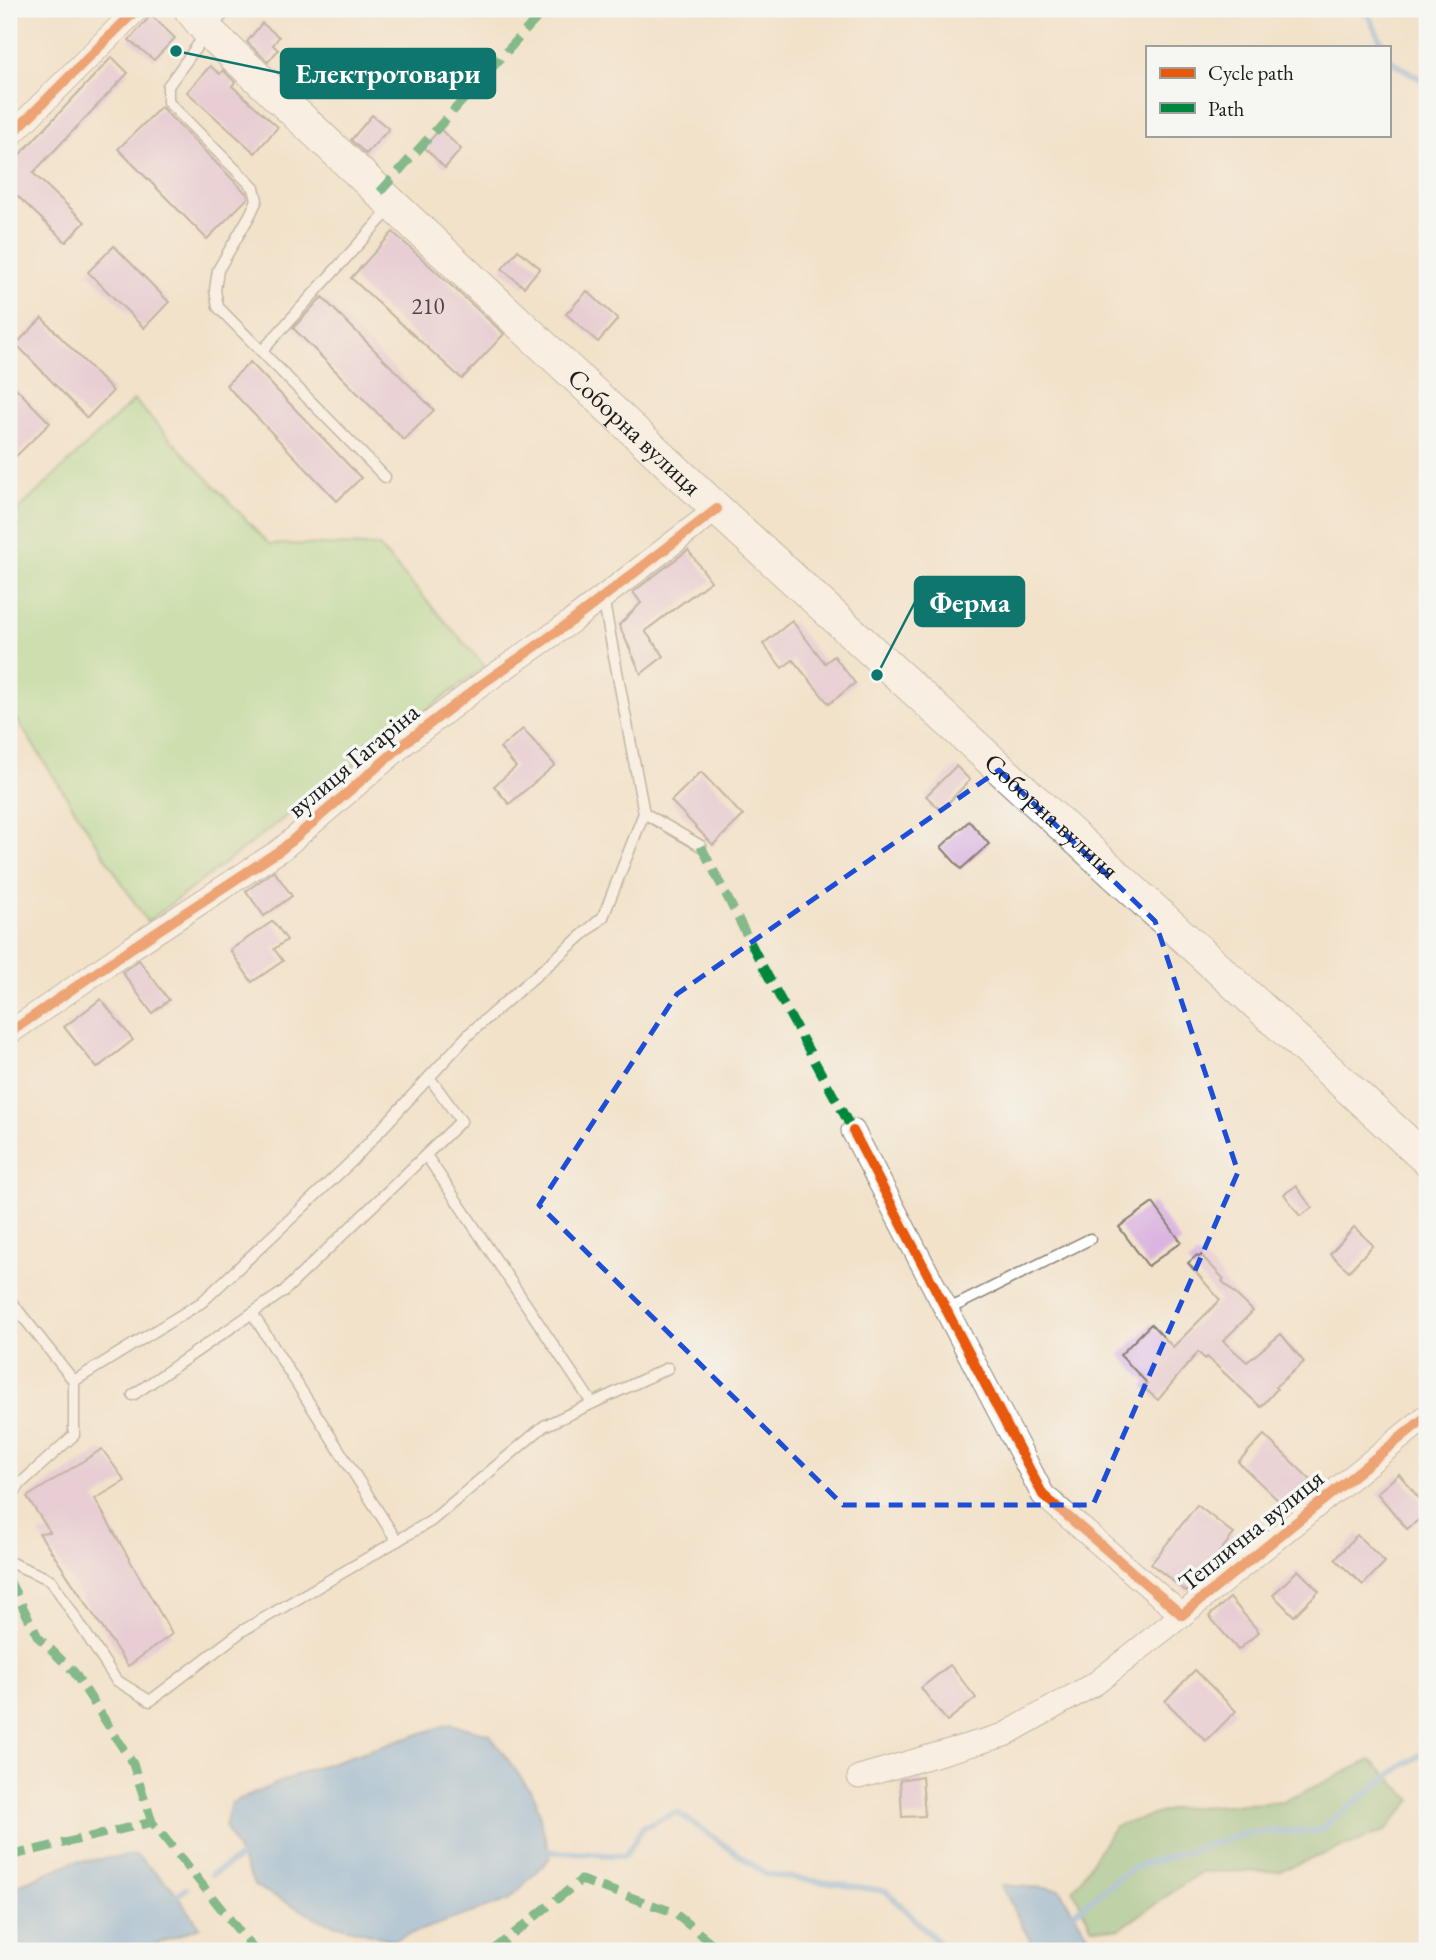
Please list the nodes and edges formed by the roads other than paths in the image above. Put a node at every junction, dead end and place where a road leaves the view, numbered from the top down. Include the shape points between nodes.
1 (137, 9) edge
2 (209, 16) edge
3 (9, 138) edge
4 (394, 205) junction
5 (262, 351) junction
6 (385, 478) dead end
7 (717, 509) junction
8 (603, 597) junction
9 (644, 813) junction
10 (701, 846) dead end
11 (9, 1033) edge
12 (429, 1077) junction
13 (853, 1131) dead end
14 (426, 1155) junction
15 (1427, 1160) edge
16 (1090, 1239) dead end
17 (9, 1299) edge
18 (947, 1310) junction
19 (252, 1313) junction
20 (668, 1368) dead end
21 (74, 1381) junction
22 (133, 1395) dead end
23 (592, 1404) junction
24 (1427, 1416) edge
25 (9, 1500) edge
26 (397, 1541) junction
27 (9, 1562) edge
28 (1182, 1615) junction
29 (859, 1777) dead end

1 - 3 street
2 - 4 main road, Соборна вулиця
2 - 5 lane via 168,86 168,102 254,188 257,200 218,270 215,290 218,307
4 - 5 lane
4 - 7 main road, Соборна вулиця
5 - 6 lane
7 - 8 street, вулиця Гагаріна
7 - 15 main road, Соборна вулиця
8 - 9 lane
8 - 11 street, вулиця Гагаріна via 406,742 282,849
9 - 10 lane
9 - 12 lane via 603,918 470,1033
12 - 14 lane via 461,1121
12 - 21 lane via 351,1162 202,1302
13 - 18 street
14 - 19 lane via 283,1292
14 - 23 lane
16 - 18 lane
17 - 21 lane
18 - 28 street, Теплична вулиця via 1043,1495
19 - 22 lane
19 - 26 lane
20 - 23 lane
21 - 25 lane via 75,1435 20,1484
23 - 26 lane via 544,1426 431,1521
24 - 28 street, Теплична вулиця
26 - 27 lane via 242,1631 150,1701 116,1680 51,1580
28 - 29 street via 1096,1683 1004,1735

